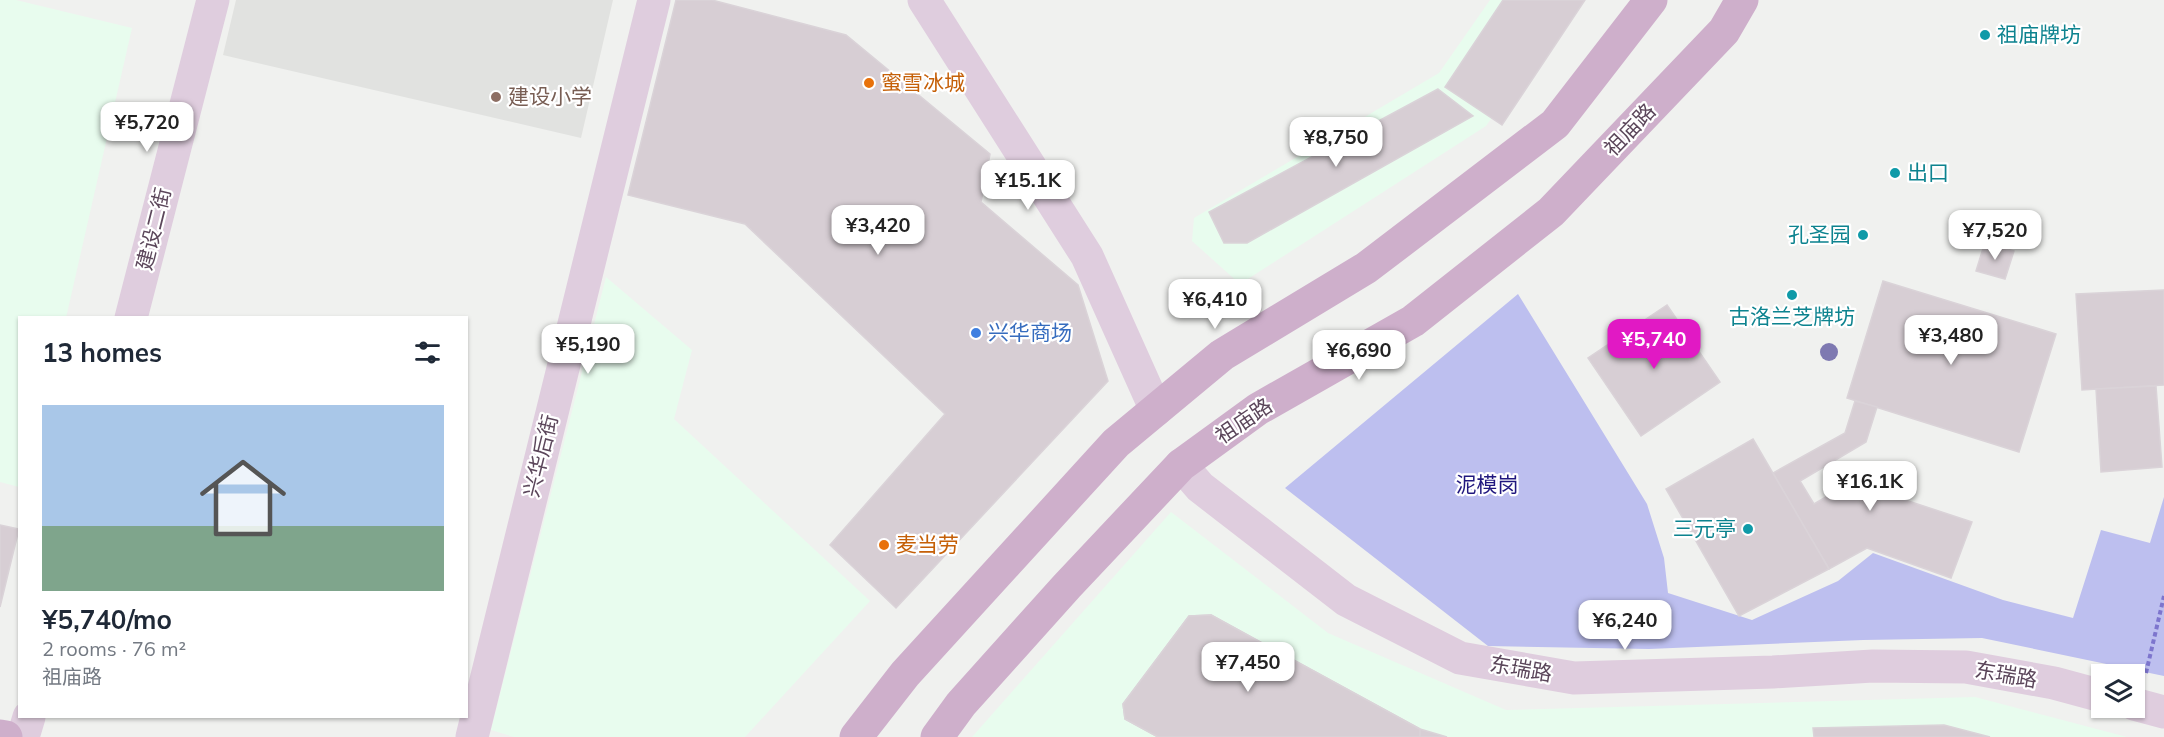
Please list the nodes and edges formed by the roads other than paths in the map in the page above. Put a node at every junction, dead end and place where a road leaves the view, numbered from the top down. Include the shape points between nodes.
1 (213, 0) edge
2 (654, 0) edge
3 (924, 0) edge
4 (1651, 0) edge
5 (1742, 0) edge
6 (132, 316) edge
7 (1156, 410) junction
8 (1181, 465) junction
9 (2091, 693) edge
10 (2145, 696) edge
11 (2164, 712) edge
12 (29, 718) edge
13 (0, 736) edge
14 (6, 737) edge
15 (23, 737) edge
16 (472, 737) edge
17 (856, 737) edge
18 (937, 737) edge

1 - 6 street, 建设二街
2 - 16 street, 兴华后街
3 - 7 street via 1087,256
4 - 7 main road via 1556,124 1366,268 1222,355
5 - 8 main road, 祖庙路 via 1724,31 1551,212 1413,321 1258,409
7 - 17 main road via 1116,443 1051,513 905,674
8 - 9 street, 东瑞路 via 1200,487 1346,600 1460,658 1574,678 1873,666 1966,667
8 - 18 main road, 祖庙路 via 961,704
10 - 11 street
12 - 15 street
13 - 14 main road

